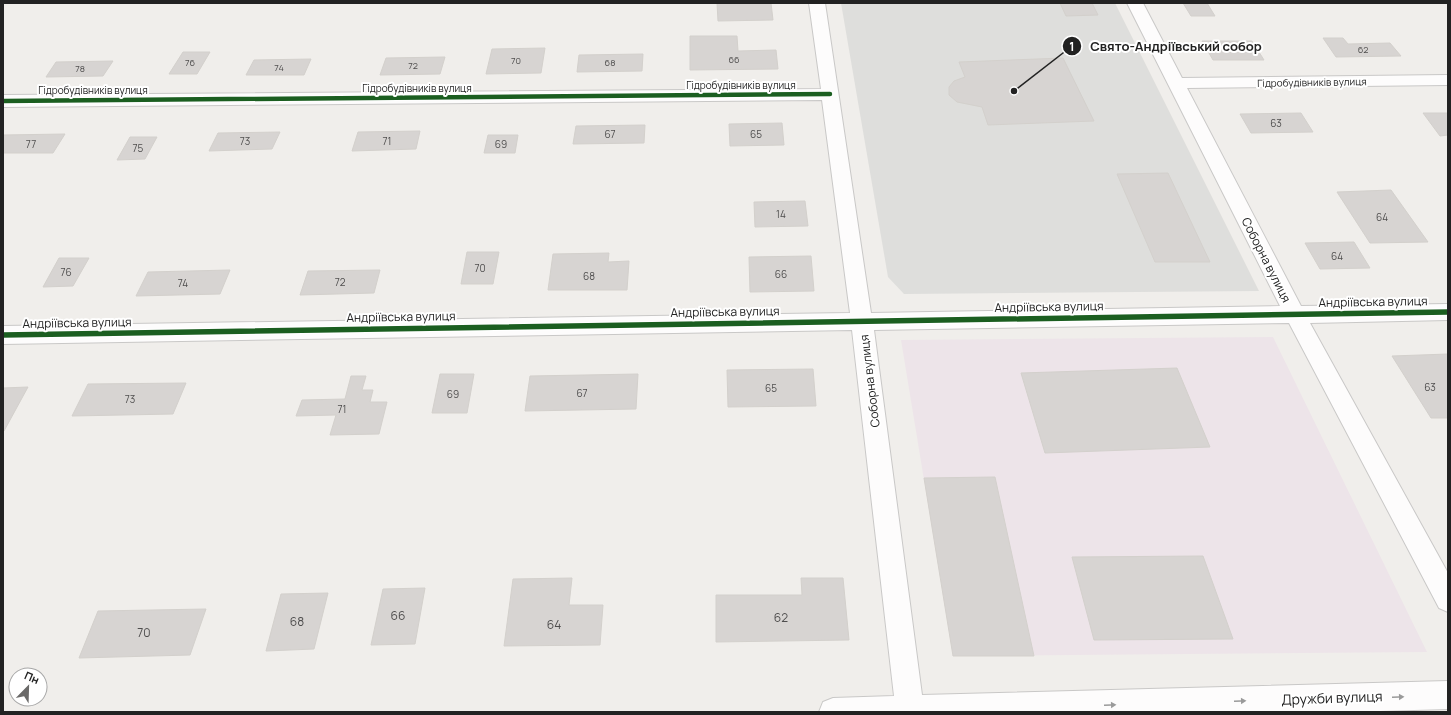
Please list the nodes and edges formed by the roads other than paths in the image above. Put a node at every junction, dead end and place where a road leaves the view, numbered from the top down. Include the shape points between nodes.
1 (817, 3) edge
2 (1135, 3) edge
3 (1448, 80) edge
4 (1176, 83) junction
5 (830, 94) junction
6 (3, 101) edge
7 (1448, 312) edge
8 (1295, 315) junction
9 (862, 321) junction
10 (3, 335) edge
11 (1448, 598) edge
12 (1448, 695) edge
13 (910, 711) edge
14 (833, 712) edge

1 - 5 street, Соборна вулиця
2 - 4 street, Соборна вулиця
3 - 4 street, Гідробудівників вулиця
4 - 8 street, Соборна вулиця
5 - 6 street, Гідробудівників вулиця
5 - 9 street, Соборна вулиця
7 - 8 street, Андріївська вулиця
8 - 9 street, Андріївська вулиця
8 - 11 street, Соборна вулиця
9 - 10 street, Андріївська вулиця
9 - 13 street, Соборна вулиця
13 -> 12 street, Дружби вулиця
13 - 14 street, Дружби вулиця

